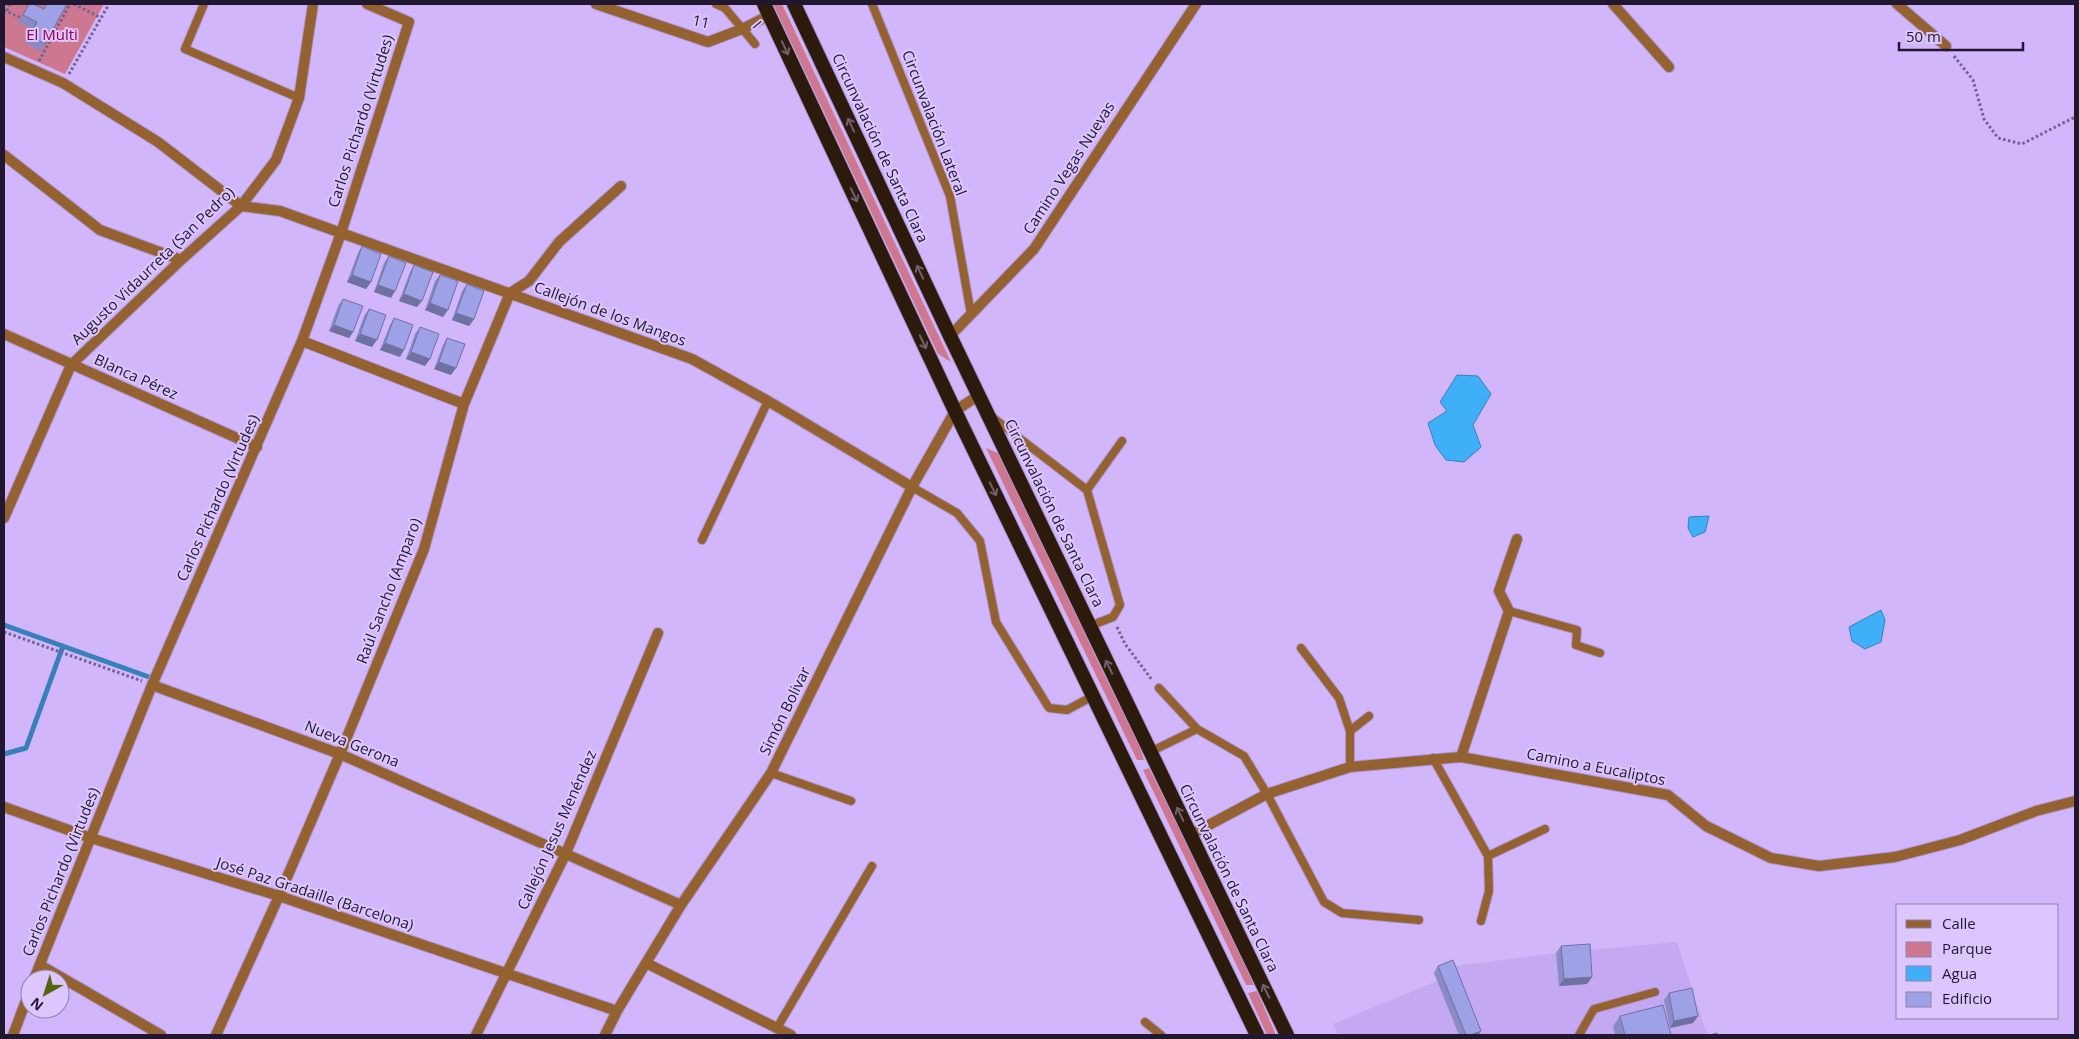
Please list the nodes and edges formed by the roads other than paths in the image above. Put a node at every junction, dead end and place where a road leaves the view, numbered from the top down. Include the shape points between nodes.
1 (204, 4) edge
2 (312, 4) edge
3 (367, 4) edge
4 (596, 4) edge
5 (716, 4) edge
6 (794, 4) edge
7 (872, 4) edge
8 (1196, 4) edge
9 (1614, 4) edge
10 (1897, 4) edge
11 (767, 10) edge
12 (742, 29) junction
13 (755, 44) dead end
14 (1946, 46) road end
15 (4, 56) edge
16 (1669, 67) dead end
17 (299, 98) junction
18 (4, 155) edge
19 (621, 186) dead end
20 (241, 206) junction
21 (341, 233) junction
22 (181, 260) junction
23 (510, 293) junction
24 (971, 314) junction
25 (4, 334) edge
26 (950, 336) junction
27 (302, 341) junction
28 (71, 365) junction
29 (979, 395) junction
30 (768, 401) junction
31 (464, 404) junction
32 (955, 411) junction
33 (988, 414) junction
34 (1122, 441) dead end
35 (257, 447) junction
36 (912, 487) junction
37 (1087, 490) junction
38 (4, 518) edge
39 (1517, 539) dead end
40 (702, 540) dead end
41 (1509, 611) junction
42 (1090, 626) junction
43 (658, 632) dead end
44 (1301, 648) dead end
45 (1600, 653) dead end
46 (152, 685) junction
47 (1158, 688) road end
48 (1093, 696) junction
49 (1369, 716) dead end
50 (1197, 729) junction
51 (1350, 731) junction
52 (1150, 752) junction
53 (340, 754) junction
54 (1461, 757) junction
55 (1433, 758) junction
56 (1350, 766) junction
57 (771, 773) junction
58 (1267, 794) junction
59 (851, 801) dead end
60 (2075, 801) edge
61 (4, 807) edge
62 (1545, 829) dead end
63 (1190, 835) junction
64 (91, 838) junction
65 (566, 853) junction
66 (1488, 856) junction
67 (872, 866) dead end
68 (279, 896) junction
69 (680, 905) junction
70 (1419, 920) dead end
71 (1481, 920) dead end
72 (646, 963) junction
73 (40, 965) junction
74 (38, 969) edge
75 (507, 975) junction
76 (1655, 992) dead end
77 (616, 1012) junction
78 (20, 1016) edge
79 (1145, 1022) dead end
80 (777, 1028) junction
81 (13, 1035) edge
82 (161, 1035) edge
83 (216, 1035) edge
84 (476, 1035) edge
85 (605, 1035) edge
86 (791, 1035) edge
87 (1161, 1035) edge
88 (1257, 1035) edge
89 (1287, 1035) edge
90 (1579, 1035) edge

1 - 17 lane via 185,49
2 - 17 street, Augusto Vidaurreta (San Pedro)
3 - 21 street, Carlos Pichardo (Virtudes) via 409,22
4 - 12 street, 11 via 708,42
5 - 12 lane, I via 725,8
26 -> 6 highway, Circunvalación de Santa Clara
7 - 24 lane, Circunvalación Lateral via 950,196
8 - 24 street, Camino Vegas Nuevas via 1034,249
9 - 16 street
10 - 14 street
11 - 12 street, 11
11 -> 32 highway
12 - 13 lane, I
15 - 20 street via 63,83 158,142
17 - 20 street, Augusto Vidaurreta (San Pedro) via 276,160
18 - 22 street via 100,230
19 - 23 street via 559,242 529,281
20 - 21 street, Callejón de los Mangos via 280,211
20 - 22 street, Augusto Vidaurreta (San Pedro)
21 - 23 street, Callejón de los Mangos
21 - 27 street, Carlos Pichardo (Virtudes)
22 - 28 street, Augusto Vidaurreta (San Pedro)
23 - 30 street, Callejón de los Mangos via 692,360
23 - 31 street, Raúl Sancho (Amparo)
24 - 26 street, Camino Vegas Nuevas
25 - 28 street, Blanca Pérez
26 - 29 highway, Circunvalación de Santa Clara
27 - 31 street
27 - 35 street, Carlos Pichardo (Virtudes)
28 - 35 street, Blanca Pérez
28 - 38 street, Augusto Vidaurreta (San Pedro)
29 - 32 street, Simón Bolivar
29 - 33 highway, Circunvalación de Santa Clara
30 - 36 street, Callejón de los Mangos
30 - 40 lane
31 - 53 street, Raúl Sancho (Amparo) via 424,549
32 - 36 street, Simón Bolivar
32 -> 48 highway
33 - 37 lane
33 - 42 highway, Circunvalación de Santa Clara
34 - 37 lane
35 - 46 street, Carlos Pichardo (Virtudes)
36 - 48 lane, Callejón de los Mangos via 957,514 980,541 996,622 1049,708 1067,710
36 - 57 street, Simón Bolivar
37 - 42 lane via 1120,605 1113,617
39 - 41 street via 1499,591
41 - 45 lane via 1577,630 1576,645
41 - 54 street
52 -> 42 highway, Circunvalación de Santa Clara
43 - 65 street, Callejón Jesus Menéndez
44 - 51 lane via 1339,698
46 - 53 street, Nueva Gerona
46 - 64 street, Carlos Pichardo (Virtudes)
47 - 50 lane
48 - 88 highway
49 - 51 lane
50 - 52 lane
50 - 58 lane via 1244,756
51 - 56 lane
63 -> 52 highway, Circunvalación de Santa Clara
53 - 65 street, Nueva Gerona
53 - 68 street, Raúl Sancho (Amparo)
54 - 55 street, Camino a Eucaliptos
54 - 60 street, Camino a Eucaliptos via 1668,795 1706,826 1771,858 1819,866 1895,857 1960,840 2036,811
55 - 56 street, Camino a Eucaliptos
55 - 66 lane
56 - 58 street, Camino a Eucaliptos
57 - 59 lane
57 - 69 street, Simón Bolivar
58 - 63 street, Camino a Eucaliptos
58 - 70 lane via 1324,902 1342,913
61 - 64 street, José Paz Gradaille (Barcelona)
62 - 66 lane
89 -> 63 highway, Circunvalación de Santa Clara
64 - 68 street, José Paz Gradaille (Barcelona)
64 - 73 street, Carlos Pichardo (Virtudes)
65 - 69 street, Nueva Gerona
65 - 75 street, Callejón Jesus Menéndez
66 - 71 lane via 1488,892
67 - 80 lane
68 - 75 street, José Paz Gradaille (Barcelona)
68 - 83 street, Raúl Sancho (Amparo)
69 - 72 street, Simón Bolivar
72 - 77 street, Simón Bolivar
72 - 80 street
73 - 74 street, Carlos Pichardo (Virtudes)
73 - 82 street
75 - 77 street, José Paz Gradaille (Barcelona)
75 - 84 street, Callejón Jesus Menéndez
76 - 90 lane via 1594,1009
77 - 85 street, Simón Bolivar
78 - 81 street
79 - 87 lane
80 - 86 street

